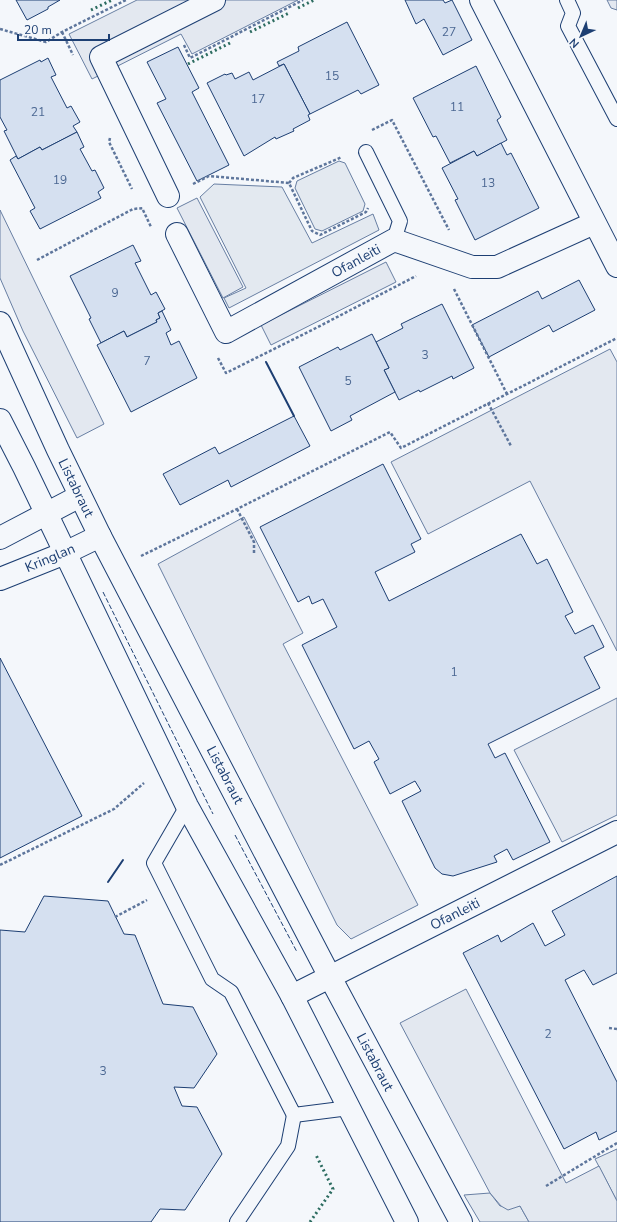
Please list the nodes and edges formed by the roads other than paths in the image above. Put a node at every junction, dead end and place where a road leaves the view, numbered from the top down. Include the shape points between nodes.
1 (214, 0) edge
2 (481, 0) edge
3 (567, 0) edge
4 (617, 119) edge
5 (366, 152) dead end
6 (168, 196) road end
7 (594, 223) junction
8 (177, 234) dead end
9 (394, 240) junction
10 (617, 266) edge
11 (0, 324) edge
12 (0, 420) edge
13 (80, 496) junction
14 (46, 514) junction
15 (100, 536) junction
16 (0, 538) edge
17 (65, 553) junction
18 (0, 579) edge
19 (188, 806) junction
20 (617, 832) edge
21 (330, 977) junction
22 (292, 996) junction
23 (349, 1108) junction
24 (294, 1115) junction
25 (445, 1195) junction
26 (237, 1222) edge
27 (407, 1222) edge
28 (448, 1222) edge
29 (460, 1222) edge

1 - 6 street via 101,57
2 - 7 street
3 - 4 lane via 574,13 568,26
5 - 9 lane via 400,221
7 - 9 street, Ofanleiti via 497,267 472,267
7 - 10 street
8 - 9 street, Ofanleiti via 226,332
11 - 13 street, Listabraut
12 - 14 street
13 - 14 street
13 - 15 street, Listabraut
14 - 16 street
14 - 17 street
15 - 17 street, Kringlan
15 - 21 street, Listabraut
17 - 18 street, Kringlan
17 - 19 street
19 - 22 street
19 - 24 lane via 154,863 212,979 231,992
20 - 21 street, Ofanleiti
21 - 22 street, Ofanleiti
21 - 25 street, Listabraut
22 - 23 street
23 - 24 lane
23 - 27 street
24 - 26 lane via 288,1146
25 - 28 street
25 - 29 street, Listabraut

